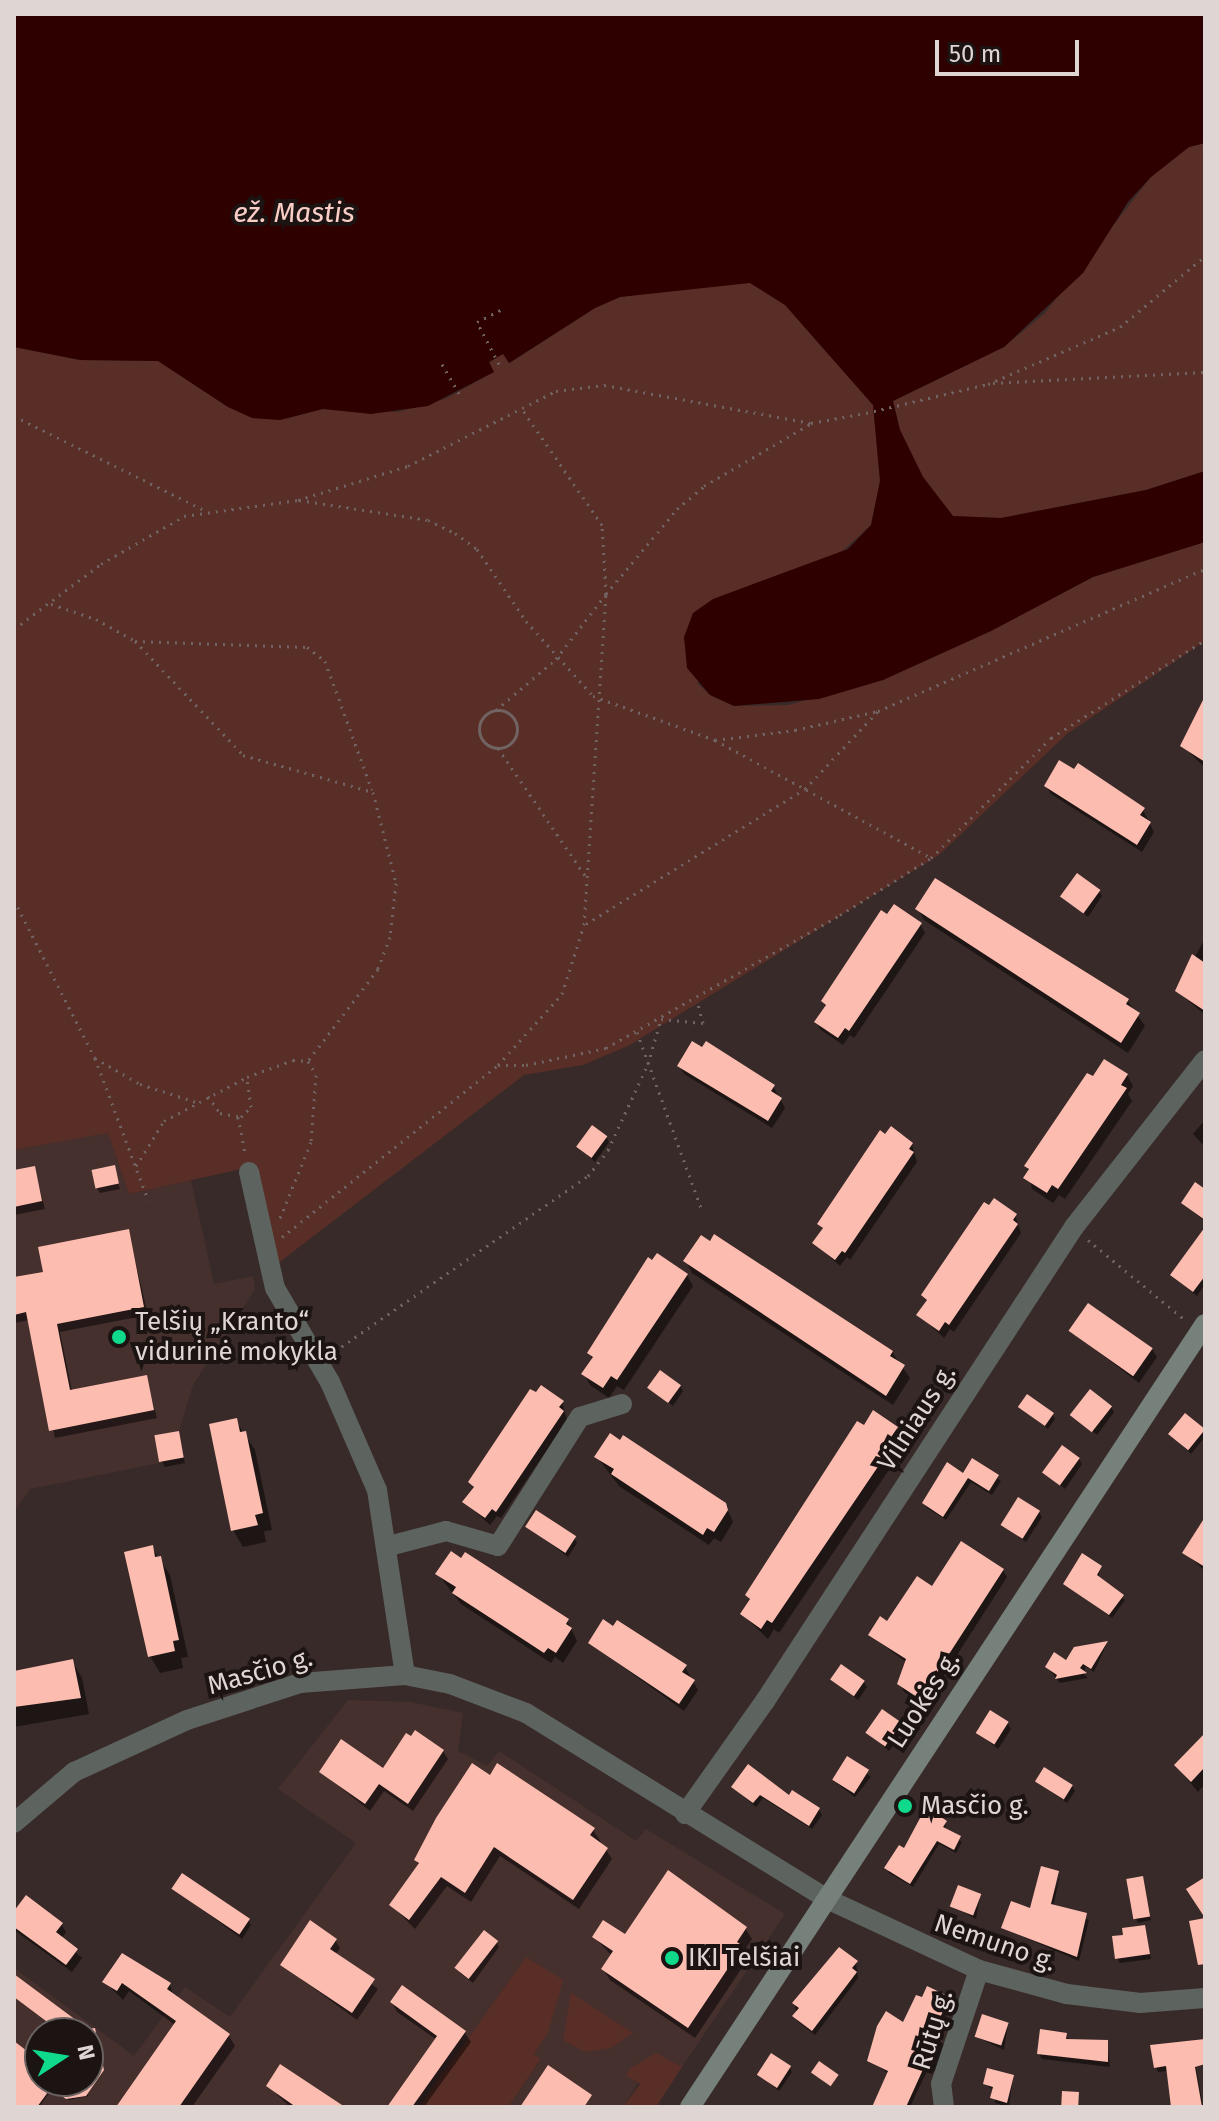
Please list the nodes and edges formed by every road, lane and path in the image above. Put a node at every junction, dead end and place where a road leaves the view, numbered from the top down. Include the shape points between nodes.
1 (1205, 256) edge
2 (504, 308) dead end
3 (442, 364) dead end
4 (499, 364) dead end
5 (1205, 372) edge
6 (988, 384) junction
7 (459, 394) dead end
8 (522, 409) junction
9 (14, 416) edge
10 (811, 423) junction
11 (298, 500) junction
12 (206, 511) junction
13 (1205, 569) edge
14 (606, 594) junction
15 (51, 604) junction
16 (14, 629) edge
17 (1205, 640) edge
18 (135, 641) junction
19 (556, 659) junction
20 (603, 701) junction
21 (496, 710) junction
22 (878, 711) junction
23 (715, 740) junction
24 (498, 748) junction
25 (805, 789) junction
26 (373, 792) junction
27 (931, 858) junction
28 (588, 881) junction
29 (14, 900) edge
30 (584, 925) junction
31 (697, 1000) junction
32 (661, 1019) junction
33 (703, 1023) junction
34 (709, 1026) dead end
35 (637, 1032) junction
36 (95, 1058) junction
37 (1205, 1060) edge
38 (308, 1061) junction
39 (648, 1064) junction
40 (498, 1065) junction
41 (247, 1077) junction
42 (208, 1096) junction
43 (196, 1102) junction
44 (238, 1117) junction
45 (136, 1166) junction
46 (249, 1172) joint
47 (148, 1200) dead end
48 (701, 1208) dead end
49 (1074, 1227) junction
50 (269, 1246) junction
51 (1202, 1328) edge
52 (320, 1363) junction
53 (622, 1404) dead end
54 (389, 1546) junction
55 (405, 1675) junction
56 (685, 1814) junction
57 (14, 1823) edge
58 (827, 1899) junction
59 (979, 1970) junction
60 (1205, 1998) edge
61 (690, 2107) edge
62 (944, 2107) edge

1 - 6 path via 1120,327
2 - 4 path via 477,322
3 - 7 path
5 - 6 path
6 - 10 path
8 - 10 path via 556,391 604,385
8 - 11 path via 408,466
8 - 14 path via 602,525
9 - 12 path
10 - 14 path via 704,486 677,509
11 - 12 path
11 - 19 path via 413,517 455,533 477,549
12 - 15 path via 142,538 76,580
13 - 22 path
14 - 19 path
14 - 20 path
15 - 16 path
15 - 18 path via 74,609
17 - 27 path via 1051,738
18 - 26 path via 243,755
18 - 26 path via 307,647 325,661
19 - 20 path
19 - 21 path
20 - 23 path
20 - 28 path
21 - 24 path via 484,716 479,727 486,744
21 - 24 path via 511,715 516,726 510,744
22 - 23 path via 795,730
22 - 25 path
23 - 25 path
24 - 28 path
25 - 27 path
25 - 30 path
26 - 38 path via 396,883 390,937 378,969
27 - 31 path
28 - 30 path
29 - 36 path
30 - 40 path via 562,994
31 - 32 path
31 - 33 path
32 - 33 path
32 - 35 path
32 - 39 path
33 - 34 path
35 - 39 path
35 - 40 path via 575,1057
36 - 43 path via 140,1084
36 - 45 path
37 - 49 street, Vilniaus g.
38 - 41 path via 293,1060
38 - 50 path via 316,1075 311,1142
39 - 48 path
39 - 52 path via 608,1150 588,1176 393,1307
40 - 50 path
41 - 42 path
41 - 44 path via 251,1107
42 - 43 path
42 - 44 path via 220,1113
43 - 45 path via 164,1121
44 - 46 path
45 - 47 path
46 - 50 street
49 - 51 path
49 - 56 street, Vilniaus g. via 765,1701
50 - 52 street via 275,1288
51 - 58 main road, Luokės g.
52 - 54 street via 366,1456
53 - 54 street via 580,1417 498,1546 446,1531
54 - 55 street
55 - 56 street, Masčio g. via 497,1698
55 - 57 street, Masčio g. via 300,1683 187,1720 74,1772
56 - 58 street, Masčio g.
58 - 59 street, Nemuno g.
58 - 61 main road, Luokės g.
59 - 60 street, Nemuno g. via 1067,1994 1140,2003
59 - 62 street, Rūtų g. via 941,2084

